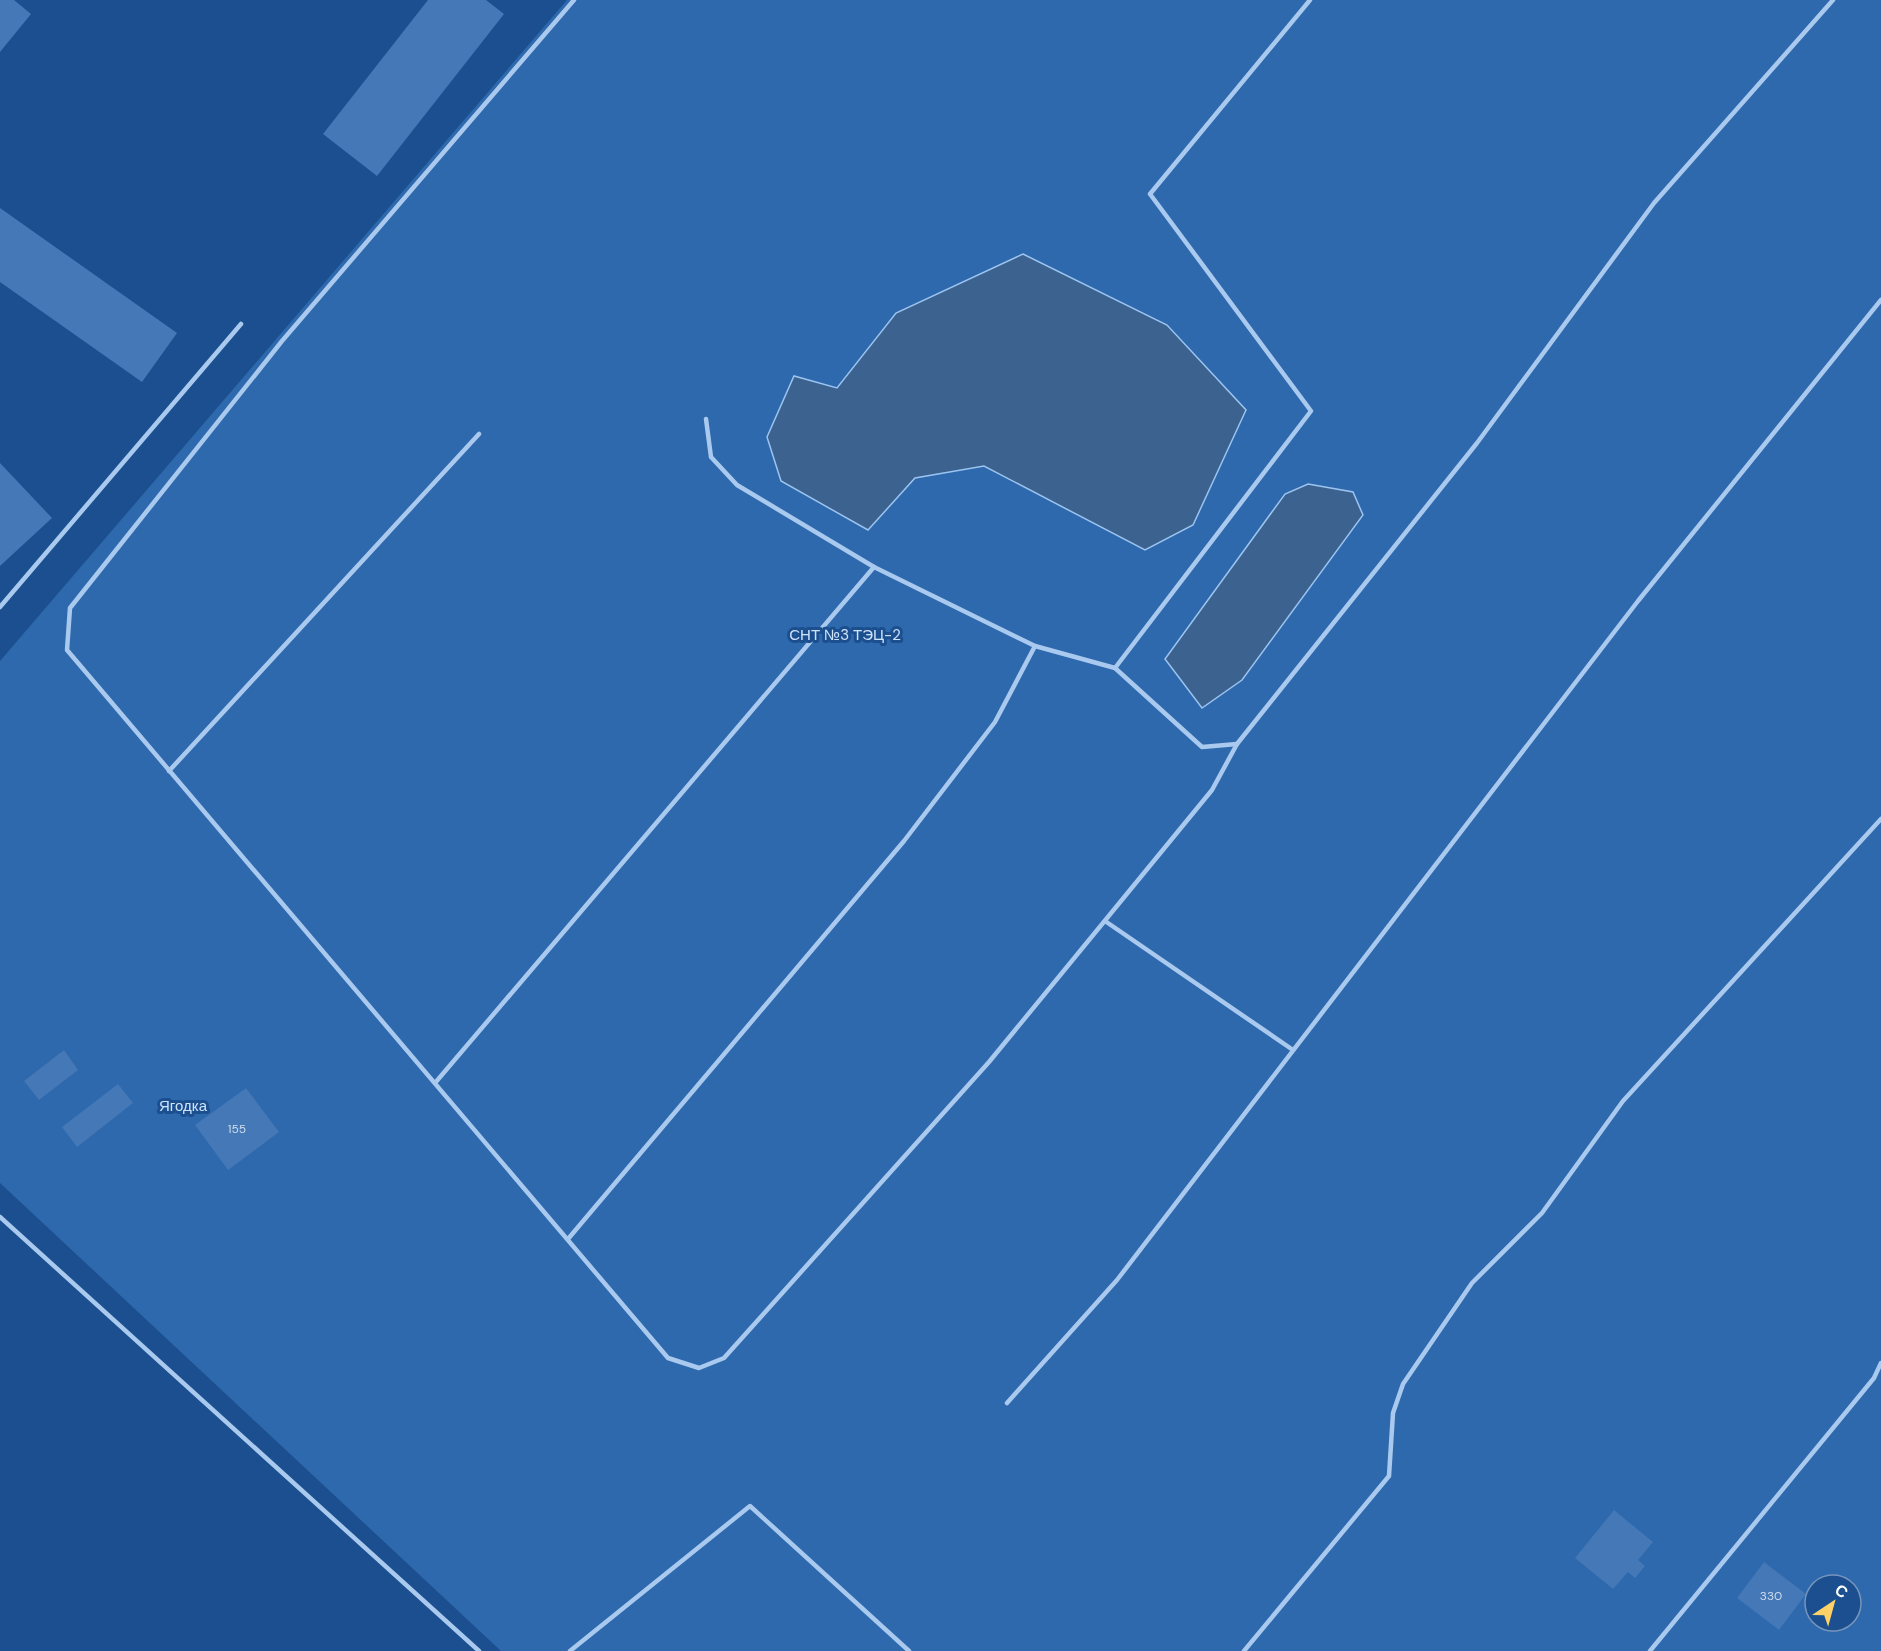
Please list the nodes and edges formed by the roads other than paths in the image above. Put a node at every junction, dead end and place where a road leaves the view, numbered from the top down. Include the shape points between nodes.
1 (574, 0) edge
2 (1310, 0) edge
3 (1833, 0) edge
4 (1881, 300) edge
5 (241, 324) dead end
6 (706, 419) dead end
7 (479, 434) dead end
8 (874, 567) junction
9 (0, 607) edge
10 (1035, 646) junction
11 (1115, 668) junction
12 (1237, 744) junction
13 (169, 771) junction
14 (1881, 819) edge
15 (1105, 921) junction
16 (1293, 1050) junction
17 (435, 1083) junction
18 (0, 1217) edge
19 (568, 1239) junction
20 (1881, 1363) edge
21 (1007, 1403) dead end
22 (479, 1651) edge
23 (570, 1651) edge
24 (909, 1651) edge
25 (1244, 1651) edge
26 (1650, 1651) edge

1 - 13 lane via 282,341 70,608 67,650
2 - 11 lane via 1150,194 1311,411
3 - 12 lane via 1654,203 1477,443
4 - 16 lane via 1638,601
5 - 9 lane
6 - 8 lane via 711,457 737,485
7 - 13 lane
8 - 10 lane
8 - 17 lane
10 - 11 lane
10 - 19 lane via 995,722 904,841
11 - 12 lane via 1202,747
12 - 15 lane via 1212,790
13 - 17 lane
14 - 25 lane via 1623,1101 1542,1213 1472,1283 1403,1384 1393,1413 1389,1476
15 - 16 lane
15 - 19 lane via 989,1062 724,1358 699,1368 668,1358
16 - 21 lane via 1117,1280
17 - 19 lane
18 - 22 lane
20 - 26 lane via 1874,1378
23 - 24 lane via 750,1506

